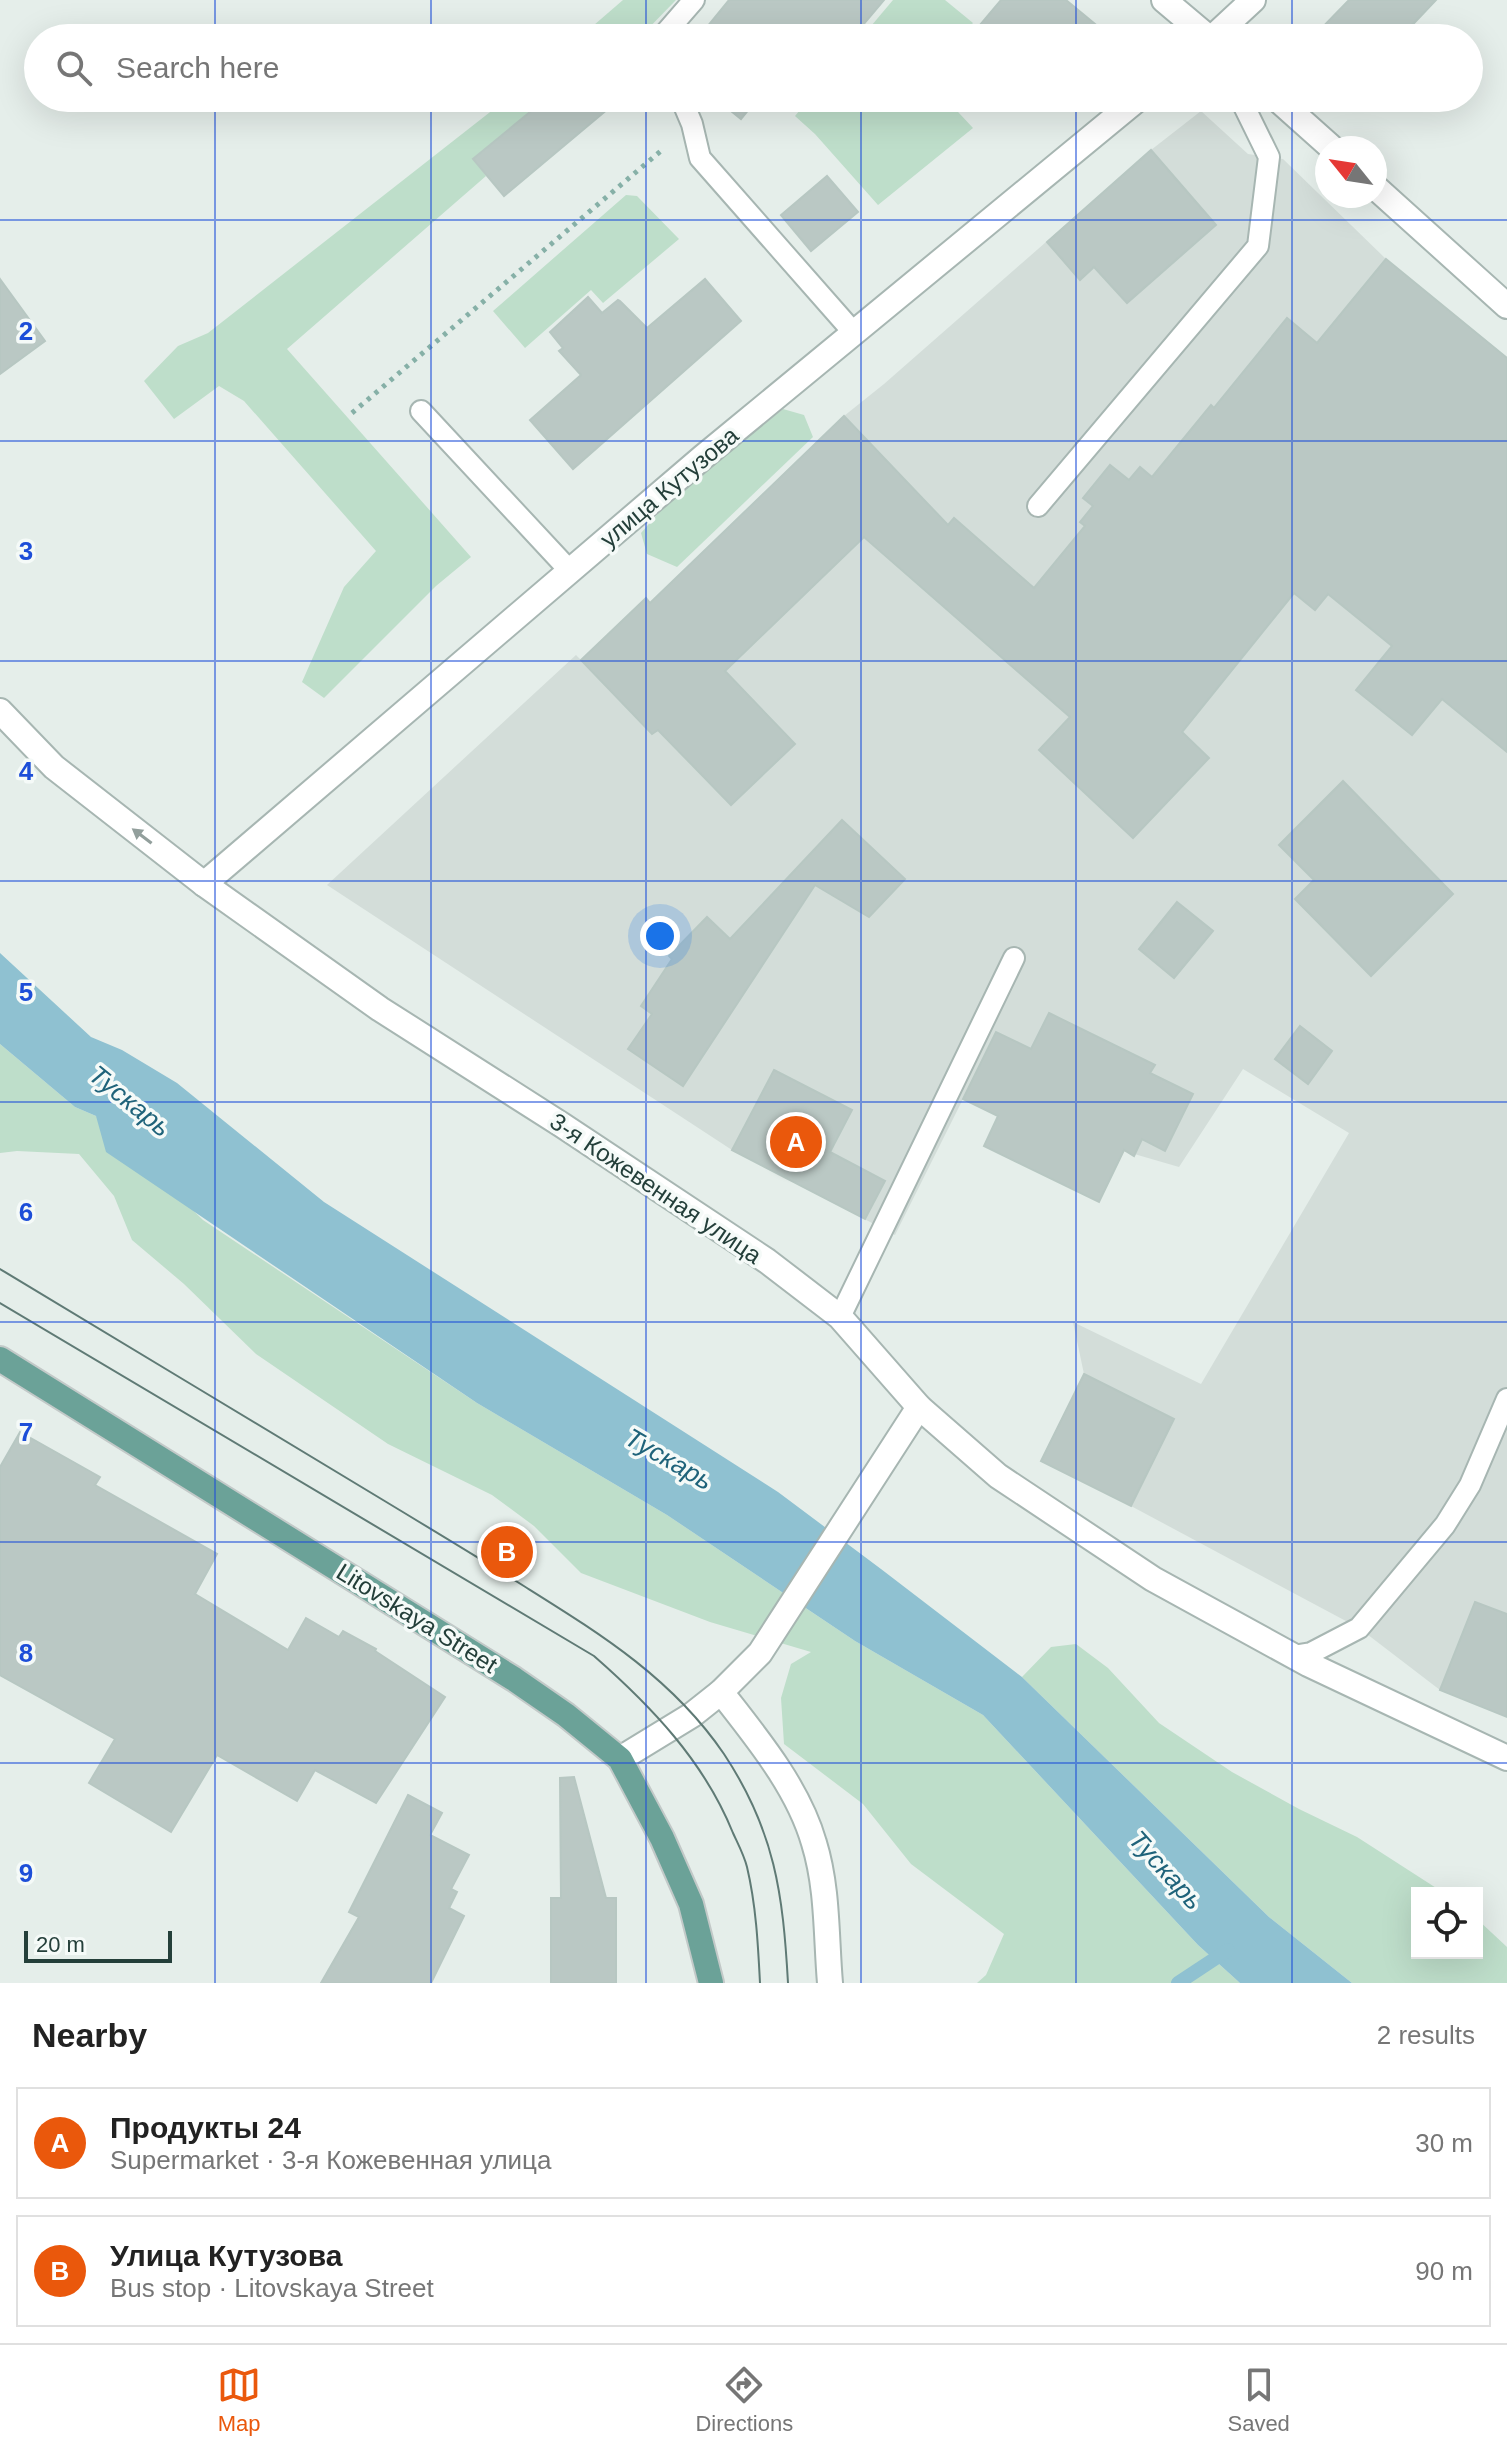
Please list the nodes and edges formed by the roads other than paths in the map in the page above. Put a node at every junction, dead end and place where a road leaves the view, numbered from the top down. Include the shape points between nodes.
1 (694, 0) edge
2 (1164, 0) edge
3 (1253, 0) edge
4 (673, 24) edge
5 (1193, 24) edge
6 (1226, 24) edge
7 (687, 112) edge
8 (1122, 112) edge
9 (1247, 112) edge
10 (1292, 112) edge
11 (1319, 136) edge
12 (1387, 198) edge
13 (1507, 306) edge
14 (854, 333) junction
15 (421, 411) dead end
16 (1038, 506) dead end
17 (570, 571) junction
18 (0, 711) edge
19 (204, 884) junction
20 (1014, 958) dead end
21 (840, 1317) junction
22 (0, 1359) edge
23 (1507, 1399) edge
24 (919, 1407) junction
25 (1301, 1660) junction
26 (721, 1692) junction
27 (1507, 1758) edge
28 (620, 1759) junction
29 (711, 1983) edge
30 (820, 1983) edge
31 (830, 1983) edge

1 - 4 lane
2 - 5 street
3 - 6 street
7 - 14 lane via 700,158
8 - 14 street, улица Кутузова
9 - 16 lane via 1269,157 1258,246
10 - 11 street
12 - 13 street
14 - 17 street, улица Кутузова
15 - 17 lane
17 - 19 street, улица Кутузова
19 -> 18 street, 3-я Кожевенная улица via 54,767
19 - 21 street, 3-я Кожевенная улица via 380,1009 767,1261
20 - 21 lane
21 - 24 street, 3-я Кожевенная улица
22 - 28 main road, Litovskaya Street via 514,1679
23 - 25 lane via 1470,1485 1445,1525 1359,1628
24 - 25 street, 3-я Кожевенная улица via 998,1476 1088,1536 1153,1579
24 - 26 street via 760,1653
25 - 27 street, 3-я Кожевенная улица
26 - 28 street
26 - 31 street via 786,1780 814,1842 827,1921
28 - 29 main road, Litovskaya Street via 691,1904
30 - 31 street

